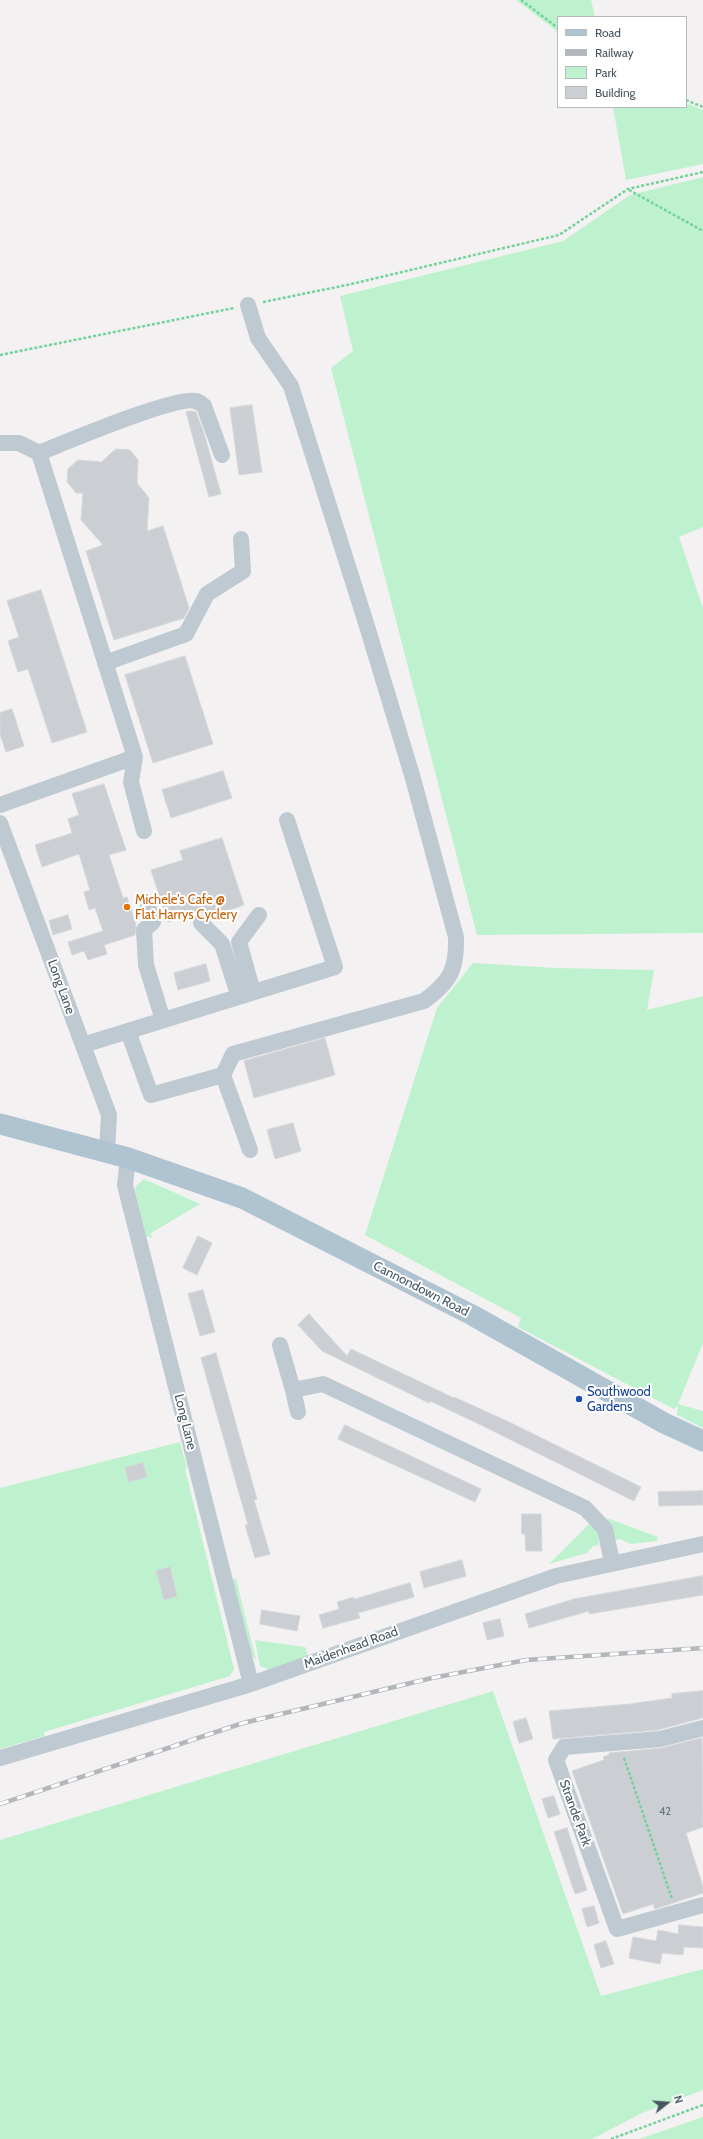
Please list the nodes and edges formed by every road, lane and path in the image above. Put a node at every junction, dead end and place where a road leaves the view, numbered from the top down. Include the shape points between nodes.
1 (521, 0) edge
2 (557, 27) edge
3 (687, 100) edge
4 (703, 107) edge
5 (703, 172) edge
6 (628, 189) junction
7 (703, 231) edge
8 (248, 305) junction
9 (0, 355) edge
10 (0, 443) edge
11 (39, 453) junction
12 (222, 455) dead end
13 (241, 539) dead end
14 (105, 663) junction
15 (135, 756) junction
16 (0, 804) edge
17 (287, 820) dead end
18 (0, 823) edge
19 (144, 831) dead end
20 (148, 907) dead end
21 (259, 915) dead end
22 (201, 922) dead end
23 (246, 994) junction
24 (163, 1020) junction
25 (128, 1031) junction
26 (83, 1045) junction
27 (223, 1075) junction
28 (0, 1124) edge
29 (250, 1150) dead end
30 (107, 1152) junction
31 (128, 1158) junction
32 (280, 1345) dead end
33 (293, 1390) junction
34 (298, 1412) dead end
35 (703, 1441) edge
36 (703, 1544) edge
37 (612, 1562) junction
38 (252, 1684) junction
39 (703, 1728) edge
40 (618, 1742) junction
41 (0, 1758) edge
42 (703, 1905) edge
43 (676, 1912) junction
44 (703, 2105) edge
45 (610, 2139) edge

1 - 2 path
3 - 4 path
5 - 6 path
6 - 7 path
6 - 8 path via 559,235 347,285
8 - 9 path
8 - 27 street via 258,338 291,386 412,775 456,937 457,957 450,975 440,989 424,1001 233,1054
10 - 11 street via 19,444
11 - 12 street via 176,402 196,401 204,406
11 - 14 street
13 - 14 street via 243,571 207,594 186,634
14 - 15 street
15 - 16 street
15 - 19 street via 131,782
17 - 23 street via 335,967
18 - 26 street, Long Lane
20 - 24 street via 152,922 144,930 146,965
21 - 23 street via 239,942
22 - 23 street via 222,944
23 - 24 street
24 - 25 street
25 - 26 street
25 - 27 street via 151,1095
26 - 30 street, Long Lane via 110,1115
27 - 29 street
28 - 30 main road, Cannondown Road
30 - 31 main road, Cannondown Road
31 - 35 main road, Cannondown Road via 242,1198 472,1315 664,1423
31 - 38 street, Long Lane via 125,1185
32 - 33 street
33 - 34 street
33 - 37 street via 323,1384 585,1508 605,1529
36 - 37 street, Maidenhead Road
37 - 38 street, Maidenhead Road via 500,1594
38 - 41 street, Maidenhead Road
39 - 40 street, Strande Park via 660,1739
40 - 43 path
40 - 43 street, Strande Park via 564,1747 556,1760 617,1929
42 - 43 street, Strande Park
44 - 45 path

